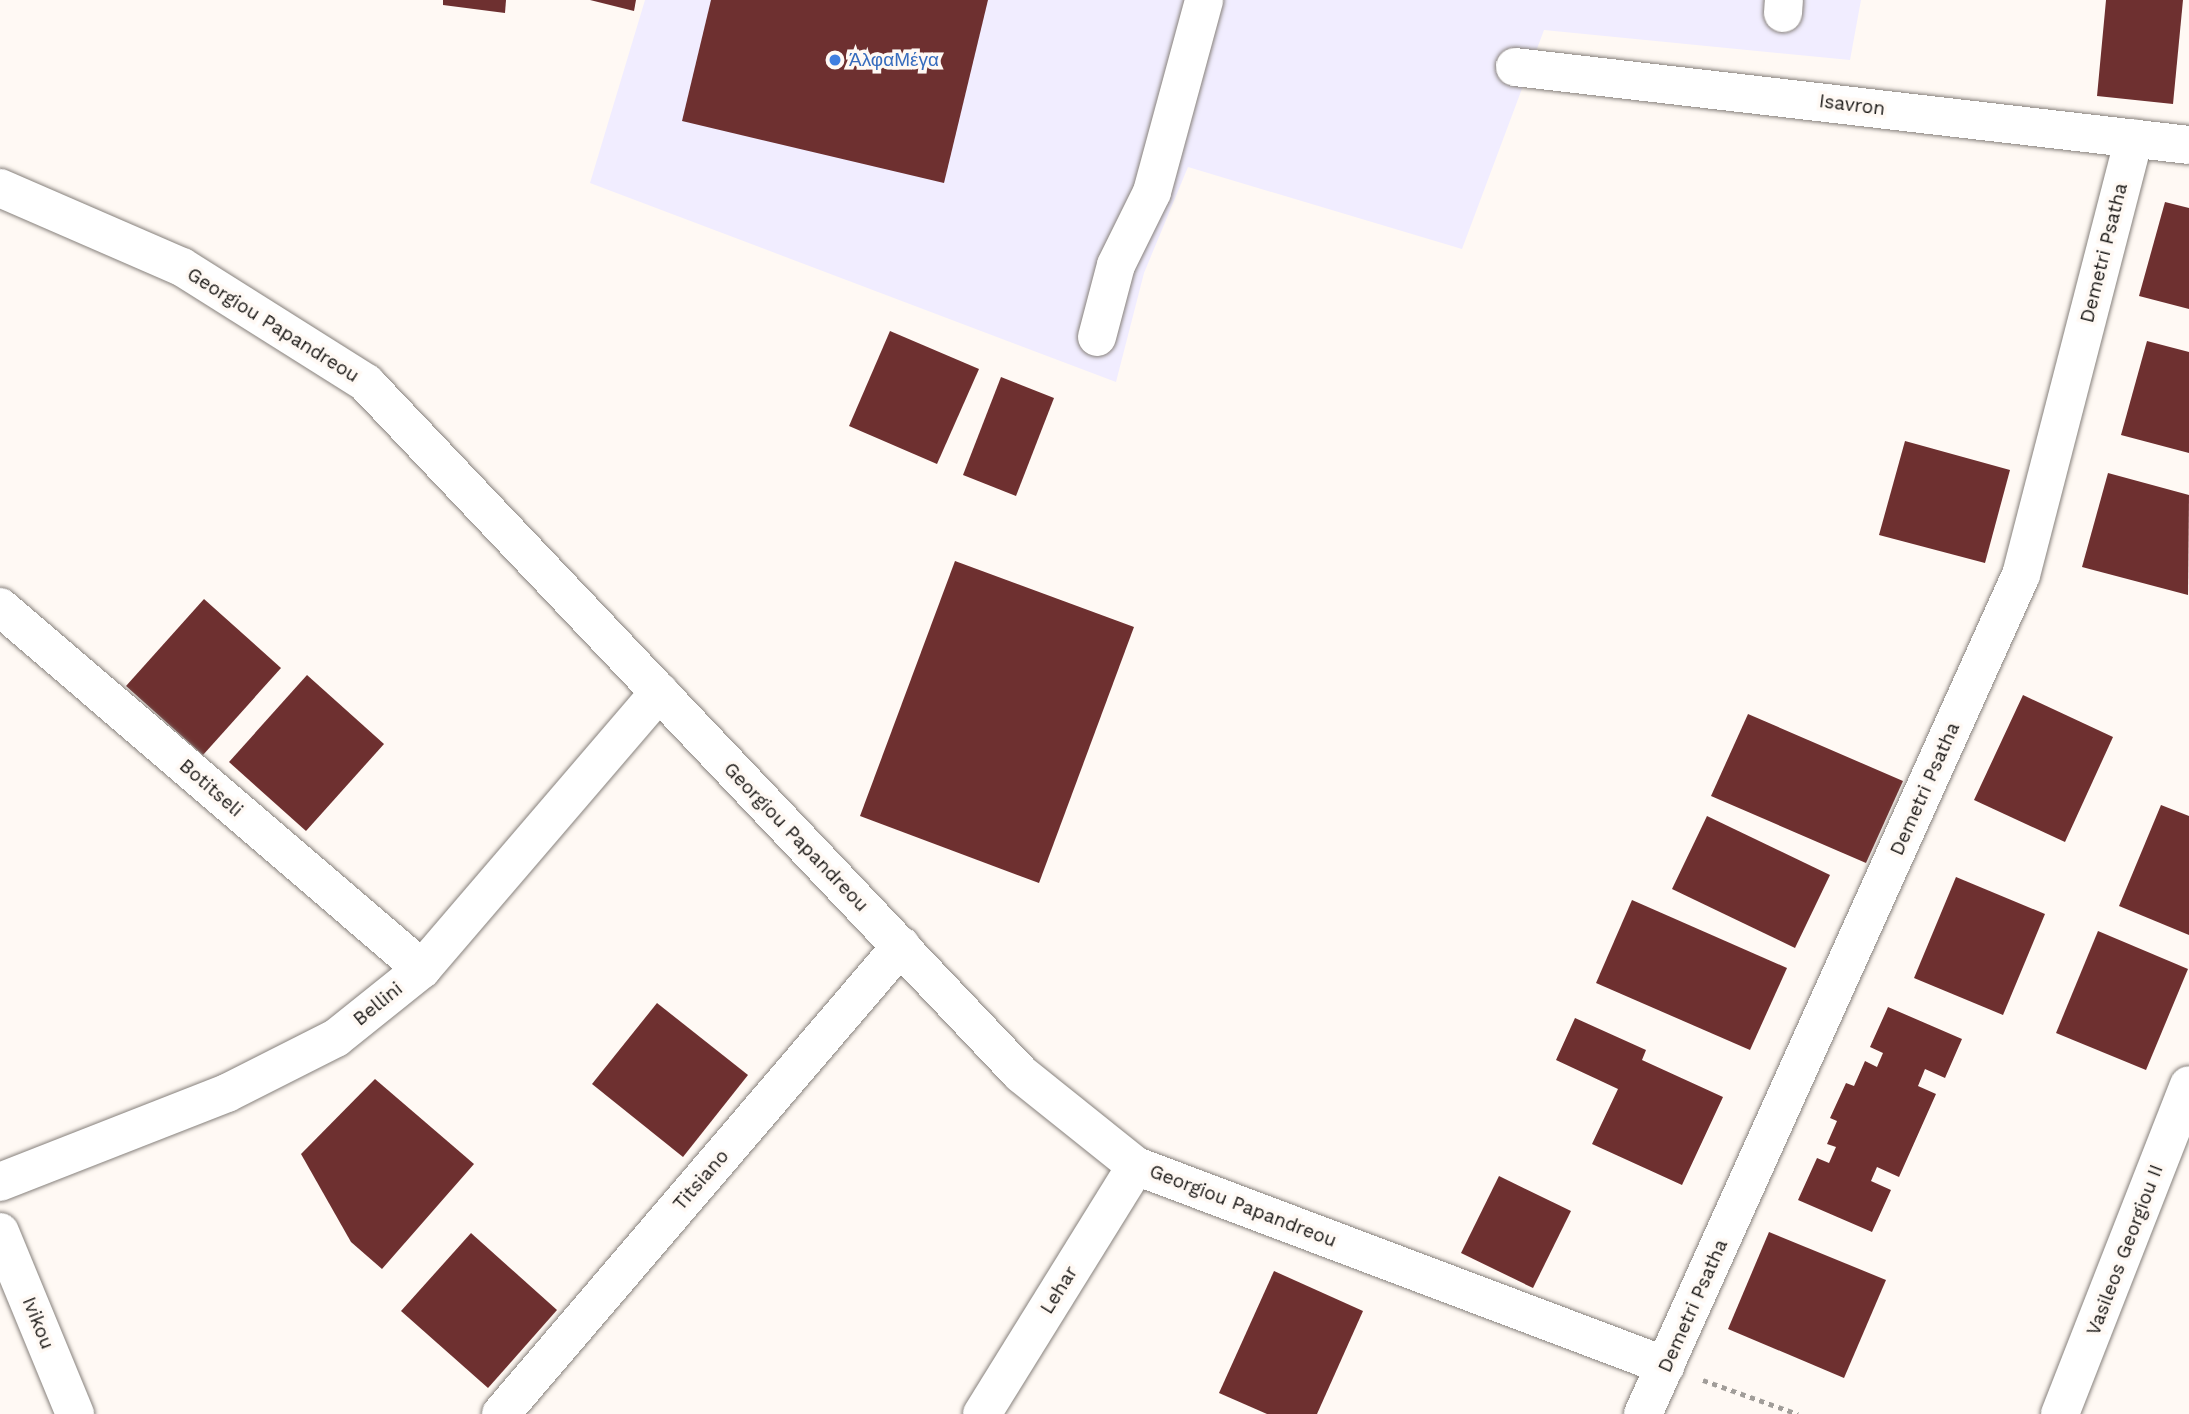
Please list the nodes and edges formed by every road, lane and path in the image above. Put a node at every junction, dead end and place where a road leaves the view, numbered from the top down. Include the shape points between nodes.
1 (1204, 0) edge
2 (1515, 67) dead end
3 (2134, 138) junction
4 (2189, 145) edge
5 (0, 188) edge
6 (1097, 337) dead end
7 (0, 607) edge
8 (659, 692) junction
9 (901, 946) junction
10 (422, 969) junction
11 (2189, 1085) edge
12 (1136, 1166) junction
13 (0, 1182) edge
14 (0, 1232) edge
15 (1666, 1366) junction
16 (75, 1414) edge
17 (501, 1414) edge
18 (982, 1414) edge
19 (1643, 1414) edge
20 (1798, 1414) edge
21 (2060, 1414) edge

1 - 6 street via 1152,192 1116,265
2 - 3 street, Isavron
3 - 4 street, Isavron
3 - 15 street, Demetri Psatha via 2021,575
5 - 8 street, Georgiou Papandreou via 183,267 366,383
7 - 10 street, Botitseli
8 - 9 street, Georgiou Papandreou
8 - 10 street, Bellini
9 - 12 street, Georgiou Papandreou via 1021,1074
9 - 17 street, Titsiano
10 - 13 street, Bellini via 336,1038 227,1093
11 - 21 street, Vasileos Georgiou II
12 - 15 street, Georgiou Papandreou
12 - 18 street, Lehar
14 - 16 street, Ivikou
15 - 19 street, Demetri Psatha
15 - 20 path

